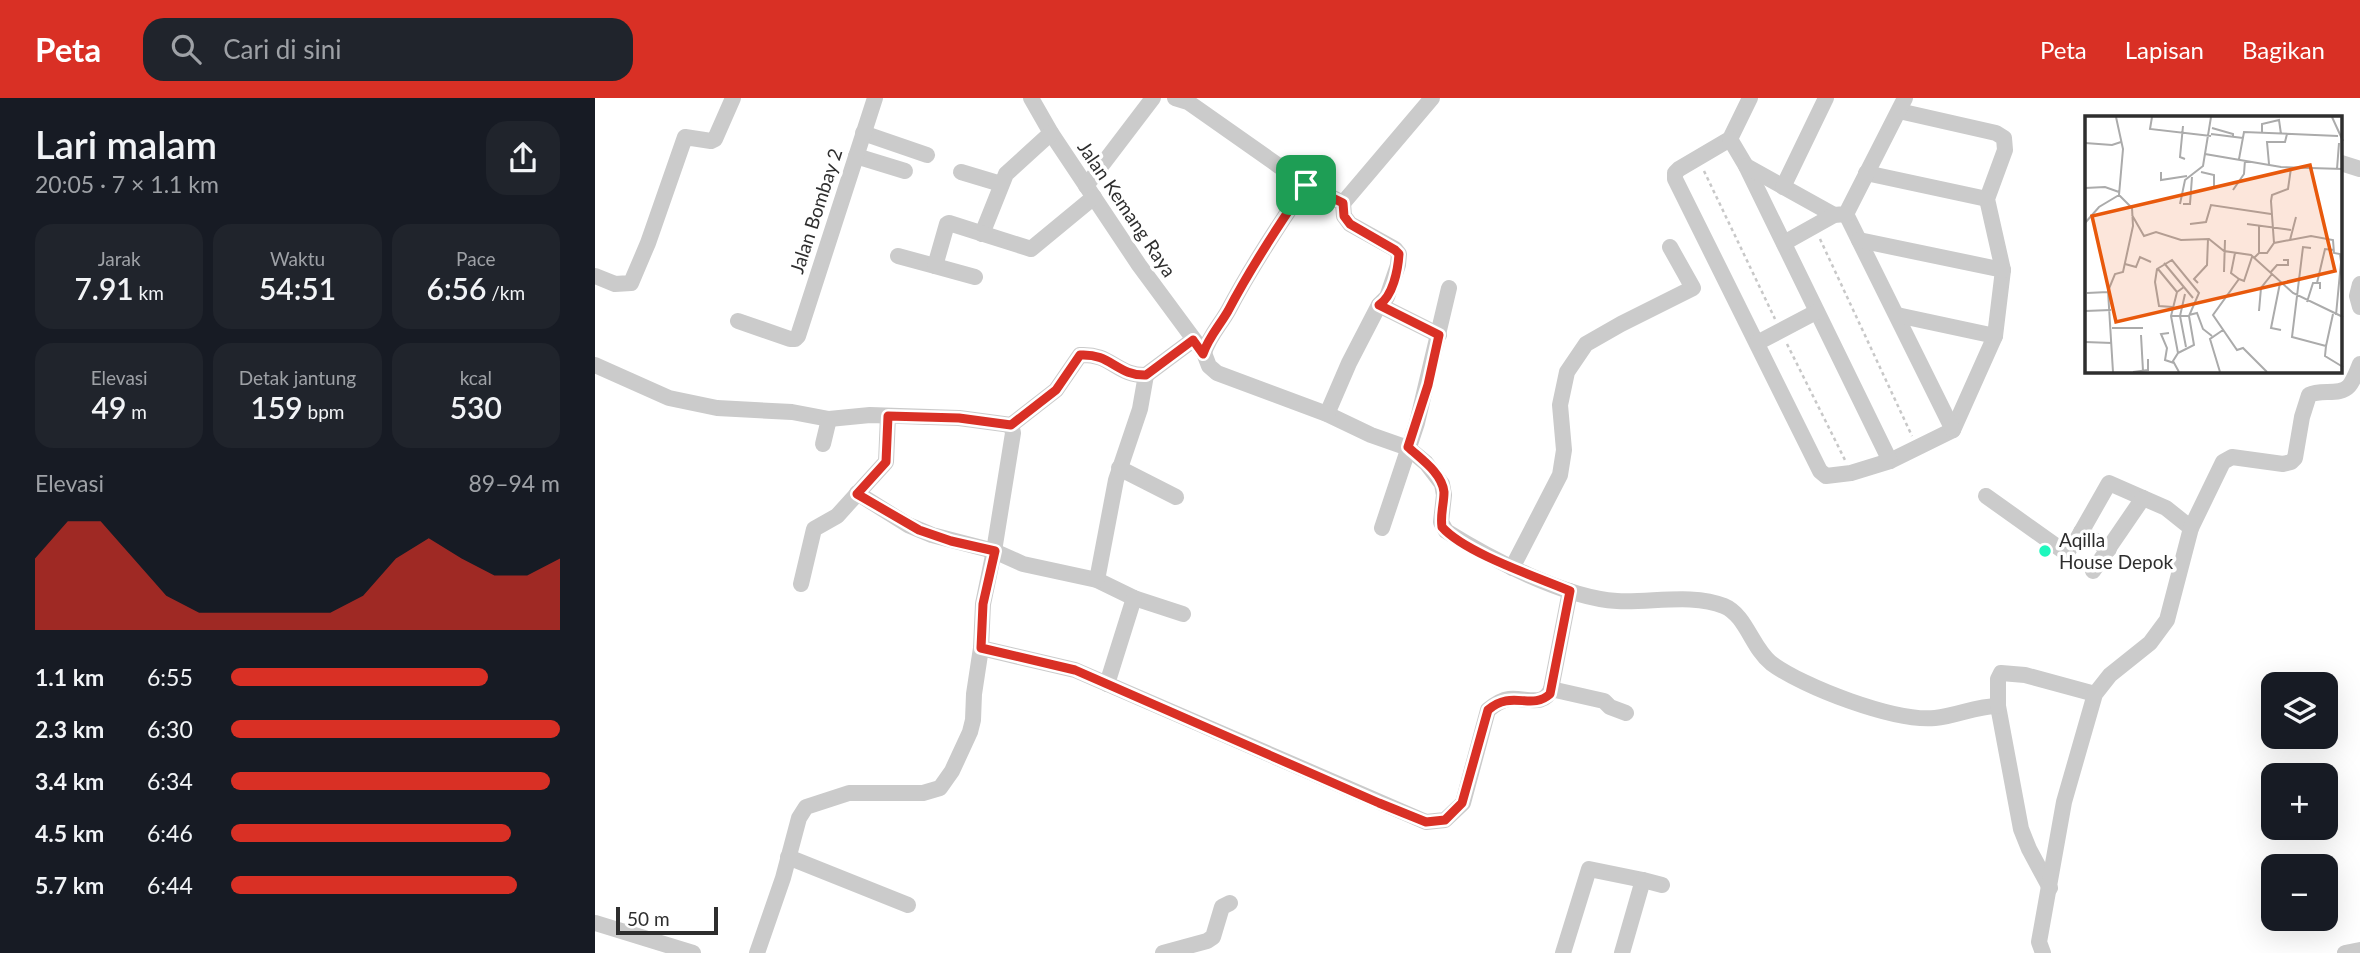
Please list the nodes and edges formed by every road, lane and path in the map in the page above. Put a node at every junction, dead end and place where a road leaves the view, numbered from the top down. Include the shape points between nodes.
1 (733, 98) edge
2 (875, 98) edge
3 (1153, 98) edge
4 (1432, 98) edge
5 (1750, 98) edge
6 (1826, 98) edge
7 (1034, 99) edge
8 (1184, 99) edge
9 (1902, 104) edge
10 (863, 133) junction
11 (1051, 134) junction
12 (1730, 139) junction
13 (927, 155) dead end
14 (856, 156) junction
15 (2343, 164) edge
16 (1746, 166) junction
17 (2360, 169) edge
18 (905, 171) dead end
19 (961, 172) dead end
20 (1866, 173) junction
21 (1001, 184) junction
22 (1306, 185) junction
23 (1783, 187) junction
24 (1090, 191) junction
25 (1987, 199) junction
26 (1343, 203) junction
27 (1840, 214) junction
28 (1814, 226) junction
29 (982, 234) junction
30 (1859, 240) junction
31 (1784, 243) junction
32 (1669, 247) dead end
33 (898, 256) dead end
34 (935, 266) junction
35 (2003, 270) junction
36 (595, 276) edge
37 (975, 277) dead end
38 (2360, 284) edge
39 (1449, 288) dead end
40 (1379, 305) junction
41 (2360, 307) edge
42 (1816, 312) junction
43 (1897, 315) junction
44 (738, 321) dead end
45 (1439, 335) junction
46 (1995, 336) junction
47 (1193, 340) junction
48 (1757, 343) junction
49 (1203, 354) junction
50 (2360, 364) edge
51 (595, 365) edge
52 (1146, 375) junction
53 (1328, 414) junction
54 (888, 416) junction
55 (829, 419) junction
56 (1011, 425) junction
57 (1953, 430) junction
58 (823, 444) dead end
59 (1408, 447) junction
60 (1918, 449) junction
61 (1890, 461) junction
62 (1119, 468) junction
63 (857, 494) junction
64 (1986, 496) dead end
65 (1176, 497) dead end
66 (2143, 498) junction
67 (1382, 528) dead end
68 (2191, 528) junction
69 (2081, 532) junction
70 (2109, 549) junction
71 (995, 551) junction
72 (1512, 568) junction
73 (2093, 570) dead end
74 (1097, 580) junction
75 (801, 584) dead end
76 (1570, 591) junction
77 (1134, 598) junction
78 (1183, 614) dead end
79 (981, 648) junction
80 (1107, 684) junction
81 (1551, 689) junction
82 (2095, 694) junction
83 (1998, 706) junction
84 (1626, 713) dead end
85 (788, 857) junction
86 (1643, 880) junction
87 (1662, 886) dead end
88 (2050, 888) junction
89 (1230, 903) dead end
90 (908, 905) dead end
91 (595, 923) edge
92 (2360, 950) edge
93 (693, 953) edge
94 (757, 953) edge
95 (1163, 953) edge
96 (1563, 953) edge
97 (1622, 953) edge
98 (2043, 953) edge
99 (2346, 953) edge

1 - 36 street via 715,139 685,137 631,283 615,284
2 - 10 street, Jalan Bombay 2
3 - 24 street
4 - 26 street
5 - 12 street
6 - 23 street
7 - 11 street, Jalan Kemang Raya
8 - 22 street
9 - 20 street
9 - 25 street via 2004,138 2005,150
10 - 13 street
10 - 14 street, Jalan Bombay 2
11 - 21 street via 1006,174
11 - 24 street, Jalan Kemang Raya
12 - 16 street
12 - 48 street via 1678,169 1675,179
14 - 18 street
14 - 44 street, Jalan Bombay 2 via 795,339
15 - 17 street
16 - 23 street
16 - 31 street
19 - 21 street
20 - 25 street
20 - 27 street
21 - 29 street
22 - 26 street
22 - 49 street via 1256,259
23 - 27 street
24 - 29 street via 1031,249
24 - 47 street, Jalan Kemang Raya
25 - 35 street
26 - 40 street via 1350,224 1399,254 1387,298
27 - 28 street
27 - 30 street
28 - 31 street
28 - 60 path
29 - 34 street via 949,223
30 - 35 street
30 - 43 street
31 - 42 street
32 - 72 street via 1693,288 1586,344 1567,372 1560,405 1564,450 1560,475
33 - 34 street
34 - 37 street
35 - 46 street
38 - 41 street
39 - 45 street
40 - 45 street
40 - 53 street
42 - 48 street
42 - 61 street
43 - 46 street
43 - 57 street
45 - 59 street
46 - 57 street
47 - 49 street, Jalan Kemang Raya
47 - 52 street
48 - 61 street via 1820,471 1834,476
49 - 53 street, Jalan Kemang Raya via 1217,373
50 - 68 street via 2347,388 2309,394 2291,462 2232,457 2223,463
51 - 55 street via 669,398 717,408
52 - 56 street via 1121,371 1101,356 1080,355 1056,390
52 - 62 street via 1140,409
53 - 59 street, Jalan Kemang Raya
54 - 55 street
54 - 56 street
54 - 63 street via 886,462
55 - 58 street
56 - 71 street via 1012,445
57 - 60 street
59 - 67 street
59 - 72 street via 1442,484 1442,527
60 - 61 street
62 - 65 street
62 - 74 street
63 - 71 street via 919,530
63 - 75 street via 837,516 814,529
64 - 69 street via 2066,553
66 - 68 street via 2167,508
66 - 69 street via 2109,483
66 - 70 street
68 - 82 street via 2167,620 2150,643 2110,675
69 - 70 street
70 - 73 street
71 - 74 street via 1023,564
71 - 79 street via 983,604
72 - 76 street
74 - 77 street
76 - 81 street
76 - 83 street via 1617,601 1685,600 1724,606 1774,665 1838,696 1900,716 1934,718
77 - 78 street
77 - 80 street
79 - 80 street via 1075,670
79 - 85 street via 970,732 940,788 923,793 849,793 806,807
80 - 81 street via 1426,822 1445,820 1462,803 1488,710 1505,699 1545,698
81 - 84 street via 1604,701
82 - 83 street via 2001,673
82 - 88 street via 2064,802
83 - 88 street via 2021,830
85 - 90 street
85 - 94 street
86 - 87 street
86 - 96 street via 1589,869
86 - 97 street
88 - 98 street via 2039,942
89 - 95 street via 1222,906 1213,937
91 - 93 street
92 - 99 street

